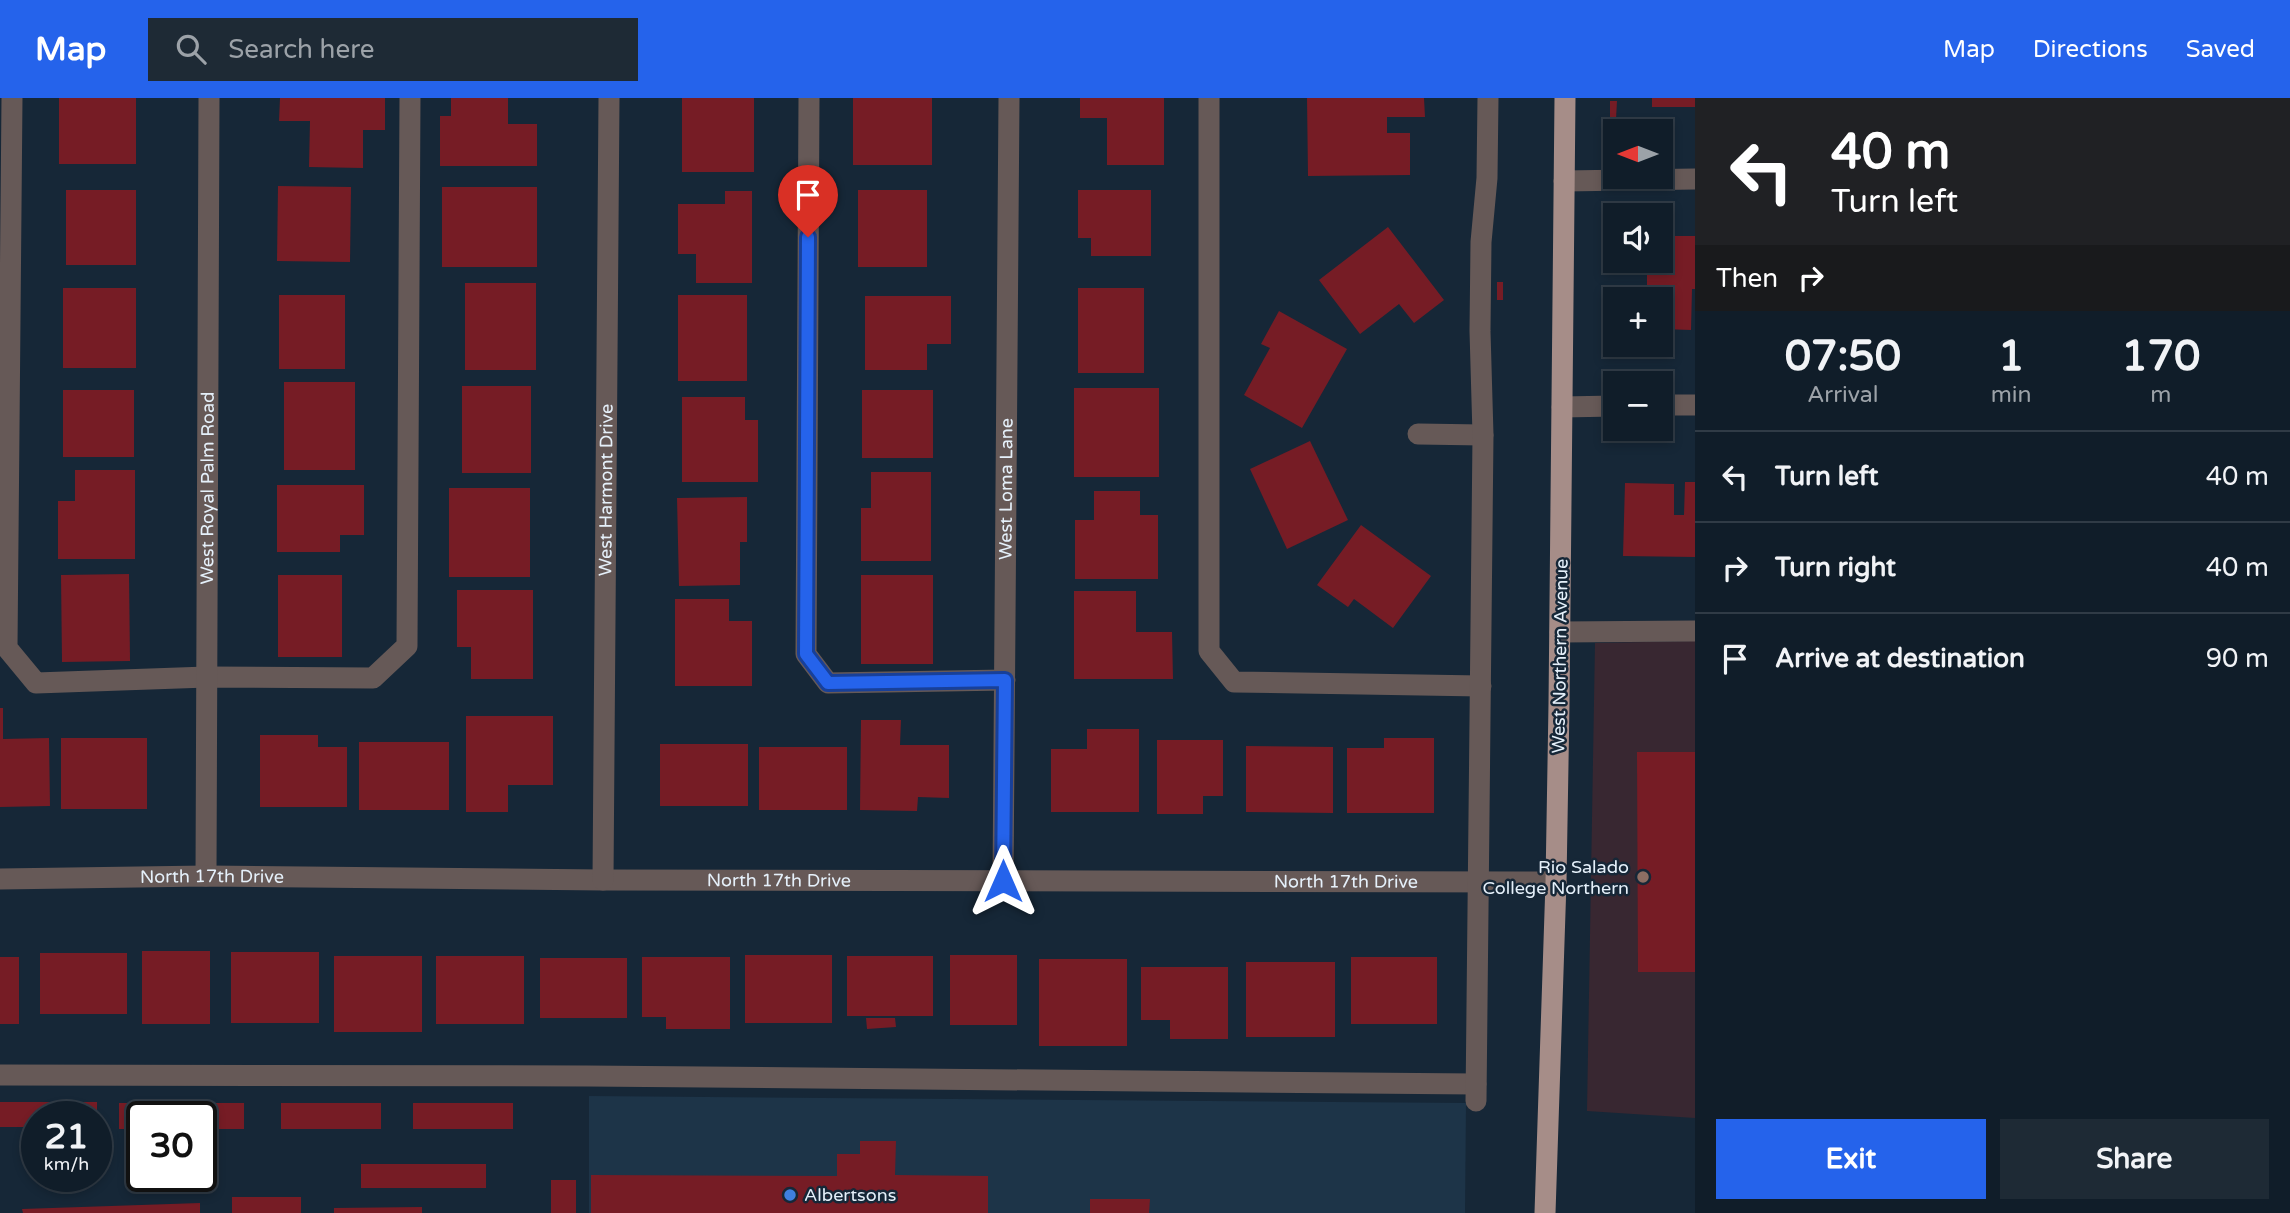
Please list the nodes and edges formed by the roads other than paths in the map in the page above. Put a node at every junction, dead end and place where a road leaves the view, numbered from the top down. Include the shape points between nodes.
1 (12, 98) edge
2 (209, 98) edge
3 (410, 98) edge
4 (609, 98) edge
5 (809, 98) edge
6 (1009, 98) edge
7 (1209, 98) edge
8 (1488, 98) edge
9 (1565, 98) edge
10 (1695, 180) edge
11 (1564, 181) junction
12 (1673, 405) edge
13 (1695, 405) edge
14 (1603, 406) edge
15 (1562, 407) junction
16 (1418, 434) dead end
17 (1483, 435) junction
18 (1695, 631) edge
19 (1560, 632) junction
20 (207, 677) junction
21 (1005, 680) junction
22 (1481, 686) junction
23 (206, 876) junction
24 (0, 879) edge
25 (603, 880) junction
26 (1003, 881) junction
27 (1478, 883) junction
28 (1556, 883) junction
29 (0, 1076) edge
30 (1545, 1213) edge

1 - 20 street via 8,648 36,683
2 - 20 street, West Royal Palm Road
3 - 20 street via 407,646 373,678
4 - 25 street, West Harmont Drive
5 - 21 street via 806,654 828,683
6 - 21 street, West Loma Lane
7 - 22 street via 1209,651 1234,682
8 - 17 street via 1481,242
9 - 11 main road, West Northern Avenue
10 - 11 street
11 - 15 main road, West Northern Avenue
12 - 13 street
14 - 15 street
15 - 19 main road, West Northern Avenue
16 - 17 street
17 - 22 street
18 - 19 street
19 - 28 main road, West Northern Avenue
20 - 23 street, West Royal Palm Road
21 - 26 street, West Loma Lane
22 - 27 street
23 - 24 street, North 17th Drive
23 - 25 street, North 17th Drive
25 - 26 street, North 17th Drive
26 - 27 street, North 17th Drive
27 - 28 street, North 17th Drive
27 - 29 street via 1476,1093 587,1076
28 - 30 main road, West Northern Avenue

